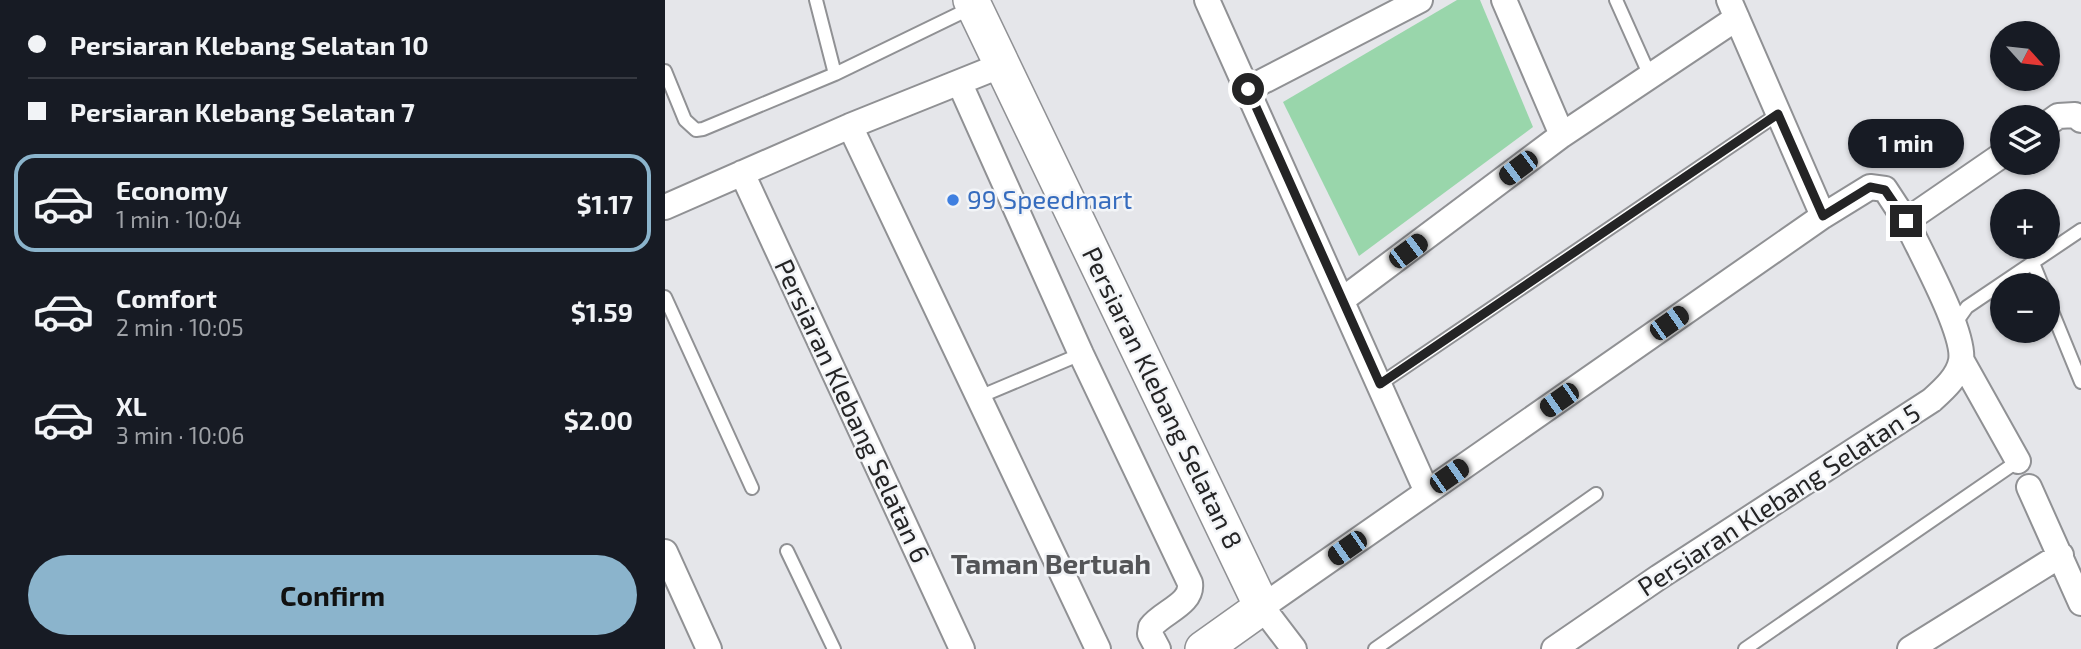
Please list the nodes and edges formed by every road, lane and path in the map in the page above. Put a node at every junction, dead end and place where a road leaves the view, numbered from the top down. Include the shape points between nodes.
1 (816, 0) edge
2 (1207, 0) edge
3 (1420, 0) edge
4 (1504, 0) edge
5 (1616, 0) edge
6 (973, 3) edge
7 (1733, 9) edge
8 (1002, 65) junction
9 (665, 71) edge
10 (835, 74) junction
11 (1650, 76) junction
12 (960, 83) junction
13 (1248, 89) junction
14 (1778, 114) junction
15 (2060, 116) edge
16 (2081, 120) edge
17 (850, 126) junction
18 (1562, 135) junction
19 (1990, 163) edge
20 (741, 173) junction
21 (665, 207) edge
22 (1823, 216) junction
23 (1906, 221) junction
24 (2081, 230) edge
25 (2033, 263) junction
26 (2037, 273) edge
27 (665, 297) edge
28 (1342, 300) junction
29 (1955, 324) junction
30 (2060, 331) edge
31 (1081, 354) junction
32 (1962, 361) junction
33 (2081, 382) edge
34 (1380, 384) junction
35 (979, 397) junction
36 (2018, 461) joint
37 (2029, 487) dead end
38 (752, 488) dead end
39 (1427, 492) junction
40 (1596, 494) dead end
41 (787, 551) dead end
42 (665, 552) edge
43 (2069, 562) edge
44 (2081, 603) edge
45 (1262, 607) junction
46 (709, 649) edge
47 (834, 649) edge
48 (963, 649) edge
49 (1098, 649) edge
50 (1158, 649) edge
51 (1203, 649) edge
52 (1294, 649) edge
53 (1375, 649) edge
54 (1554, 649) edge
55 (1745, 649) edge
56 (1910, 649) edge

1 - 10 lane
2 - 13 street
3 - 13 street
4 - 18 street
5 - 11 lane
6 - 8 street, Persiaran Klebang Selatan 8
6 - 10 lane
7 - 11 street
7 - 14 street
8 - 12 street
8 - 45 street, Persiaran Klebang Selatan 8
9 - 10 lane via 685,120 696,130
11 - 18 street
12 - 17 street
12 - 31 street
13 - 28 street
14 - 22 street
14 - 34 lane
15 - 16 street via 2075,115
17 - 20 street
17 - 35 street
18 - 28 street
19 - 23 street
20 - 21 street
20 - 48 street, Persiaran Klebang Selatan 6
22 - 23 street via 1870,187 1885,190
22 - 39 street
23 - 29 street
24 - 25 lane
25 - 26 lane
25 - 29 lane via 1967,307
27 - 38 lane
28 - 34 street
29 - 32 street
30 - 33 lane
31 - 35 lane
31 - 50 street via 1190,583 1185,599 1151,627
32 - 36 street
32 - 54 street, Persiaran Klebang Selatan 5 via 1950,383 1932,400
34 - 39 street
35 - 49 street
36 - 55 lane
37 - 43 street
39 - 45 street
40 - 53 lane
41 - 47 lane
42 - 46 street
43 - 44 street
43 - 56 street
45 - 51 street
45 - 52 street

